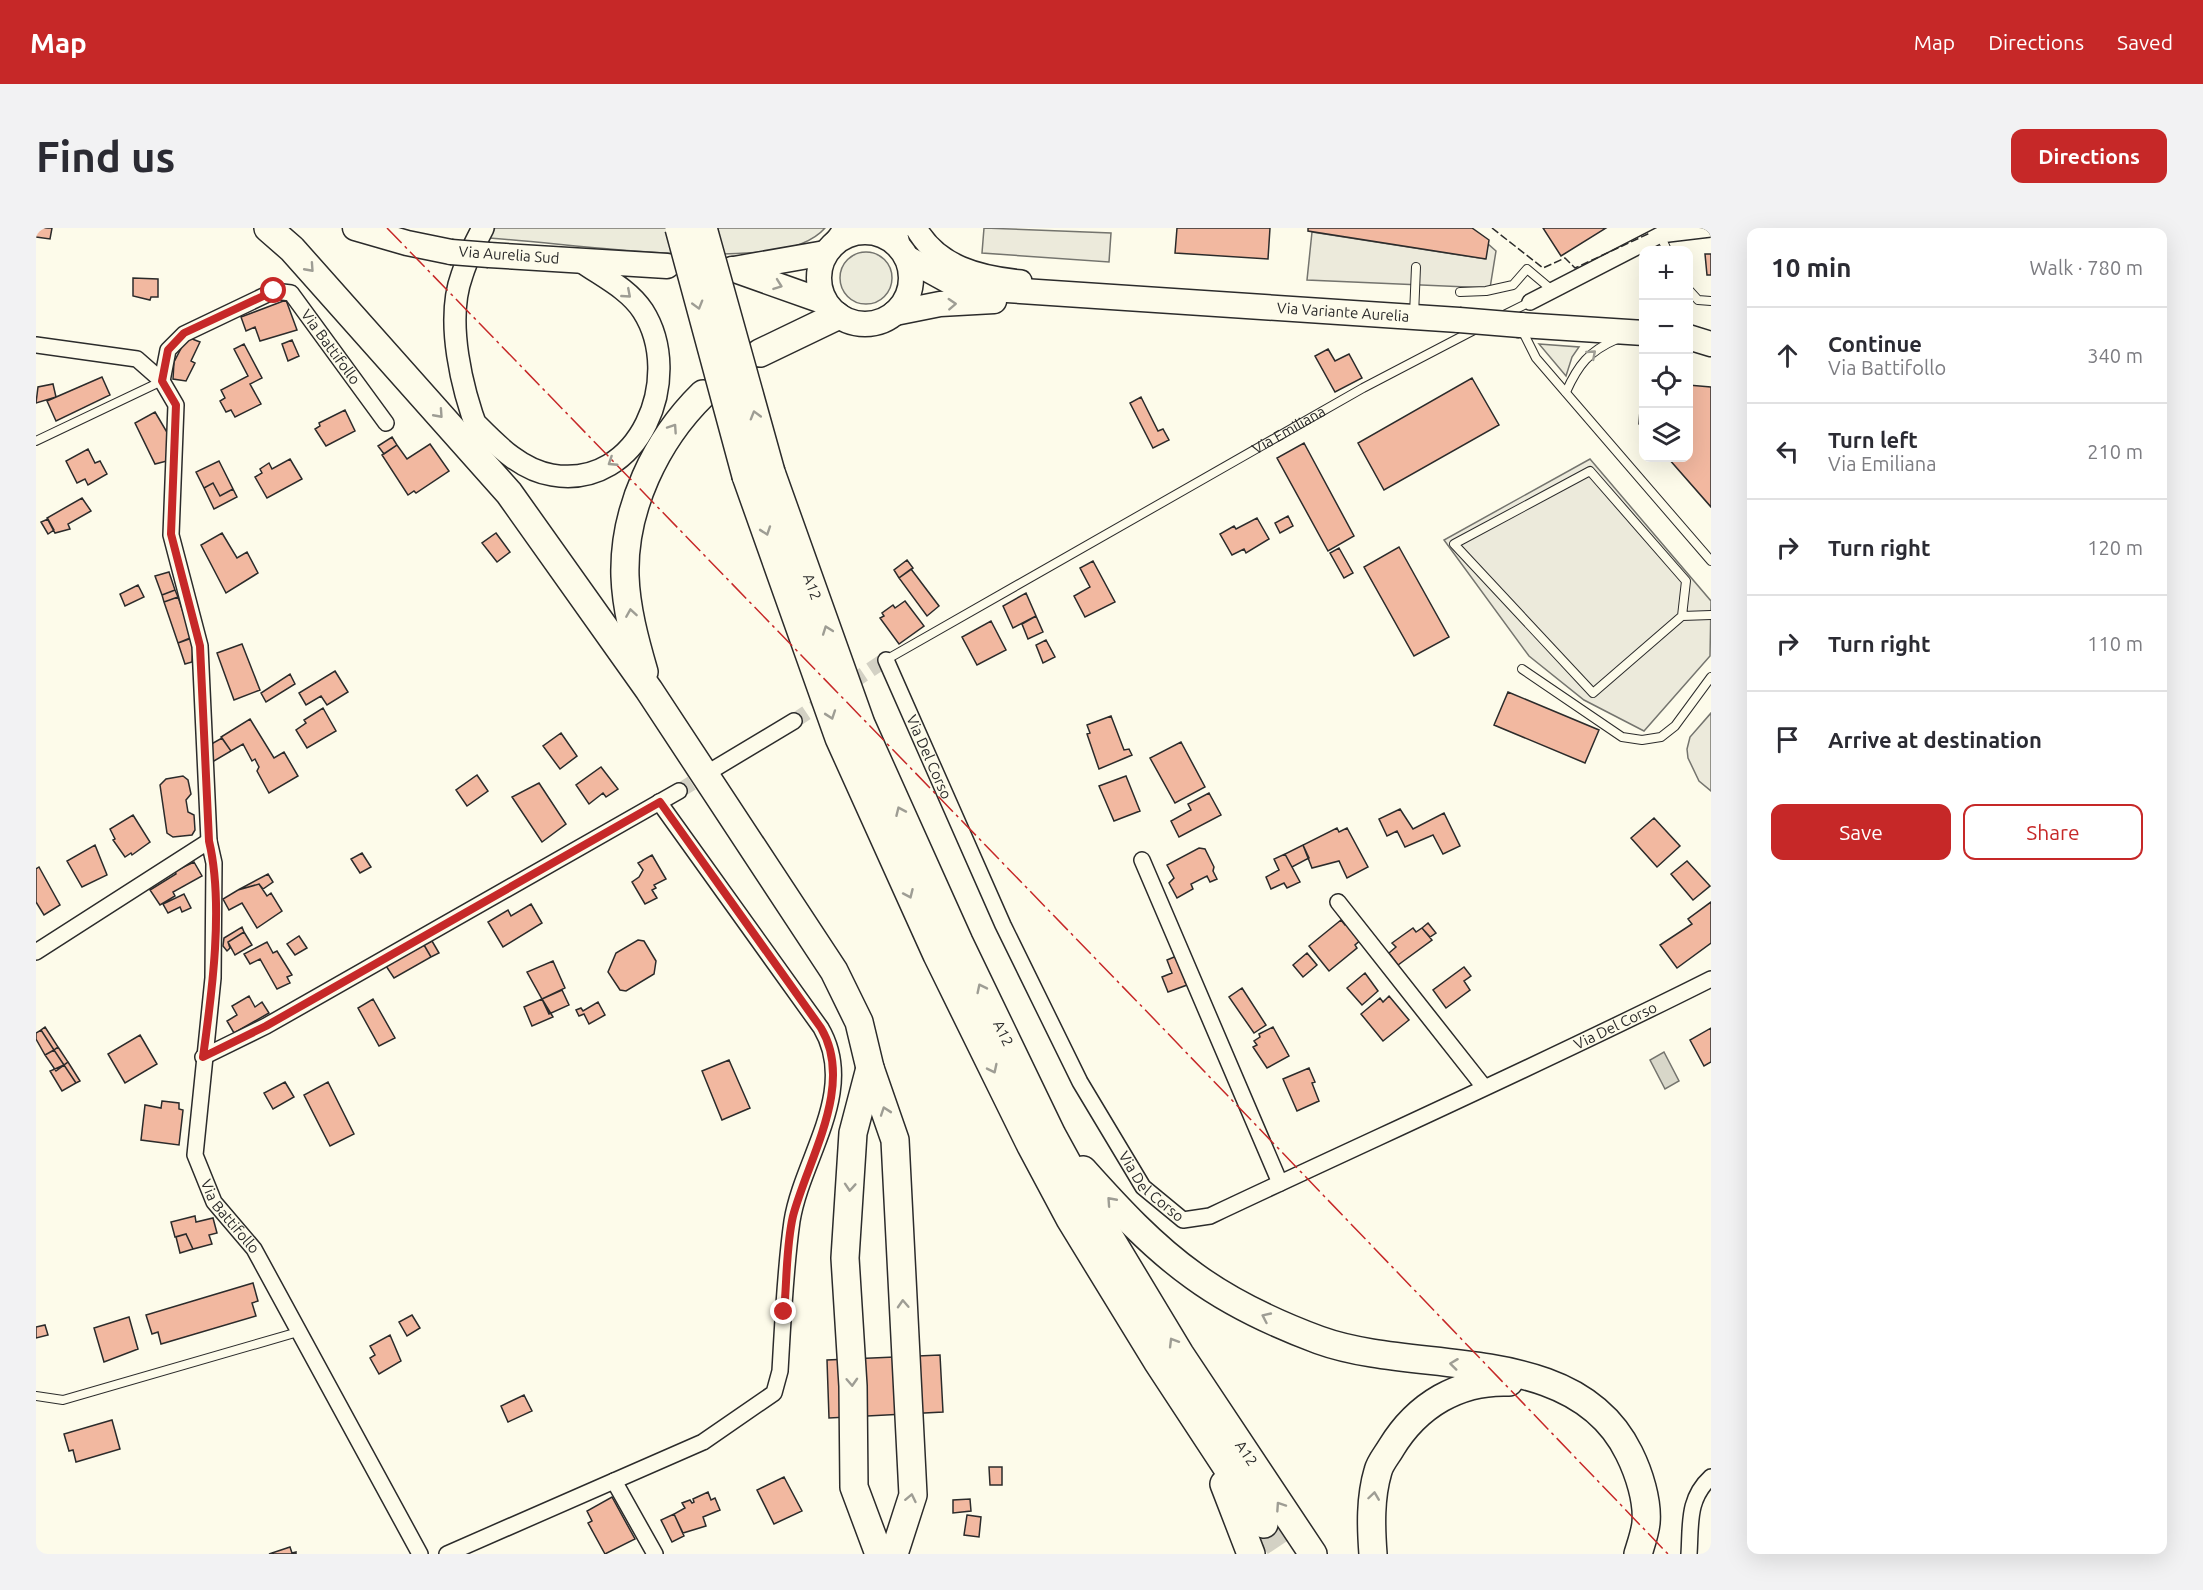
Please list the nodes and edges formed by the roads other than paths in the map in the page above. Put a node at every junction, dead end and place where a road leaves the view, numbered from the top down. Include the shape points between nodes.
1 (268, 228) edge
2 (355, 228) edge
3 (678, 228) edge
4 (703, 228) edge
5 (916, 228) edge
6 (482, 229) edge
7 (1711, 229) edge
8 (1660, 235) junction
9 (835, 241) edge
10 (900, 245) edge
11 (1665, 246) edge
12 (579, 260) junction
13 (667, 266) dead end
14 (1416, 267) dead end
15 (1552, 290) junction
16 (1042, 292) junction
17 (1460, 292) dead end
18 (1693, 294) edge
19 (1711, 301) edge
20 (1530, 302) joint
21 (831, 309) junction
22 (895, 313) junction
23 (1414, 316) junction
24 (1520, 325) junction
25 (1711, 330) edge
26 (1639, 332) edge
27 (1693, 332) edge
28 (1693, 338) edge
29 (1711, 344) edge
30 (36, 345) edge
31 (760, 353) dead end
32 (162, 381) junction
33 (1566, 392) junction
34 (703, 394) dead end
35 (474, 422) junction
36 (386, 423) dead end
37 (36, 441) edge
38 (758, 474) junction
39 (509, 493) junction
40 (1711, 561) edge
41 (1711, 615) edge
42 (1682, 616) junction
43 (884, 661) joint
44 (1522, 669) dead end
45 (1711, 677) edge
46 (649, 690) junction
47 (794, 721) tunnel mouth
48 (714, 770) tunnel mouth
49 (679, 791) tunnel mouth
50 (660, 802) junction
51 (209, 841) junction
52 (1142, 860) dead end
53 (1338, 902) dead end
54 (36, 952) edge
55 (1711, 980) edge
56 (203, 1057) junction
57 (870, 1068) junction
58 (1484, 1087) junction
59 (1052, 1135) junction
60 (1280, 1183) junction
61 (298, 1332) junction
62 (1552, 1384) junction
63 (36, 1396) edge
64 (1203, 1430) junction
65 (1711, 1478) edge
66 (614, 1481) junction
67 (1264, 1524) tunnel mouth
68 (420, 1554) edge
69 (447, 1554) edge
70 (655, 1554) edge
71 (879, 1554) edge
72 (894, 1554) edge
73 (1251, 1554) edge
74 (1312, 1554) edge
75 (1373, 1554) edge
76 (1638, 1554) edge
77 (1689, 1554) edge

1 -> 39 highway via 292,249
2 - 12 main road, Via Aurelia Sud, bridge via 451,252
3 -> 38 highway, A12, bridge
38 -> 4 highway, A12, bridge
5 - 16 main road via 923,240 945,259 970,273 1024,282
6 - 35 main road via 461,276 457,304 460,377
7 - 8 street, Via Emiliana
8 - 11 lane
8 - 15 street, Via Emiliana
9 - 10 main road via 863,232 890,238
9 - 21 main road via 818,280
9 -> 21 main road via 732,269
10 - 16 main road, Via Variante Aurelia via 956,285
10 - 22 main road via 911,273 910,288
12 - 13 main road, Via Aurelia Sud
12 -> 35 main road via 628,293 651,326 658,350 659,375 656,405 645,429 624,454 602,469 575,477 551,475 519,462
14 - 23 lane
15 - 17 lane via 1527,269 1513,285
15 - 20 street, Via Emiliana
22 -> 16 main road, Via Variante Aurelia via 940,304 1033,300
16 - 23 main road, Via Variante Aurelia
18 - 19 lane via 1698,300
20 - 43 lane, Via Emiliana via 1364,388
21 - 22 main road via 860,324 884,320
21 - 31 highway
23 - 24 main road, Via Variante Aurelia, bridge
24 - 26 main road, Via Variante Aurelia
24 - 33 lane via 1536,358
25 - 27 main road
33 -> 26 lane via 1578,367 1602,346
28 - 29 main road
30 - 32 street, Via Battifollo via 137,359
32 - 36 street, Via Battifollo via 168,350 184,333 274,291 291,293
32 - 37 lane
32 - 51 street, Via Battifollo via 176,405 171,534 200,646
33 - 40 lane
46 -> 34 highway via 635,639 625,576 630,531 643,484 661,447 682,415
35 - 39 main road
59 -> 38 highway, A12 / A12 via 959,942 861,724
38 -> 64 highway, A12 / A12 via 839,738 937,955 1070,1219
39 - 46 highway
41 - 42 lane
42 - 42 lane via 1593,693 1454,544 1590,471 1686,581
43 - 60 street, Via Del Corso via 1008,935 1080,1082 1143,1187 1184,1220 1210,1216
44 - 45 lane via 1622,736 1642,740 1661,737 1675,726
46 - 57 highway via 834,971 860,1022
47 - 48 street
49 - 50 street
50 - 56 street via 266,1026
50 - 66 street via 821,1028 832,1055 834,1082 793,1218 780,1371 774,1393 703,1442
51 - 54 street
51 - 56 street, Via Battifollo via 214,863 213,978
52 - 60 street
53 - 58 street
55 - 58 street, Via Del Corso
56 - 61 street, Via Battifollo via 195,1155 214,1202 254,1249
57 -> 71 highway via 853,1133 845,1258 854,1487
72 -> 57 highway via 913,1484 895,1140
58 - 60 street, Via Del Corso
62 -> 59 highway via 1507,1370 1380,1356 1321,1341 1263,1317 1194,1277 1125,1217
74 -> 59 highway, A12 / A12 via 1180,1354
61 - 63 lane via 63,1400
61 - 68 street, Via Battifollo
75 -> 62 highway via 1371,1517 1378,1470 1401,1432 1421,1411 1452,1390 1490,1381
62 - 76 highway via 1583,1399 1620,1433 1639,1473 1646,1522
64 - 67 highway, A12 / A12
64 - 73 highway
65 - 77 street via 1698,1489 1692,1506
66 - 69 street
66 - 70 street

